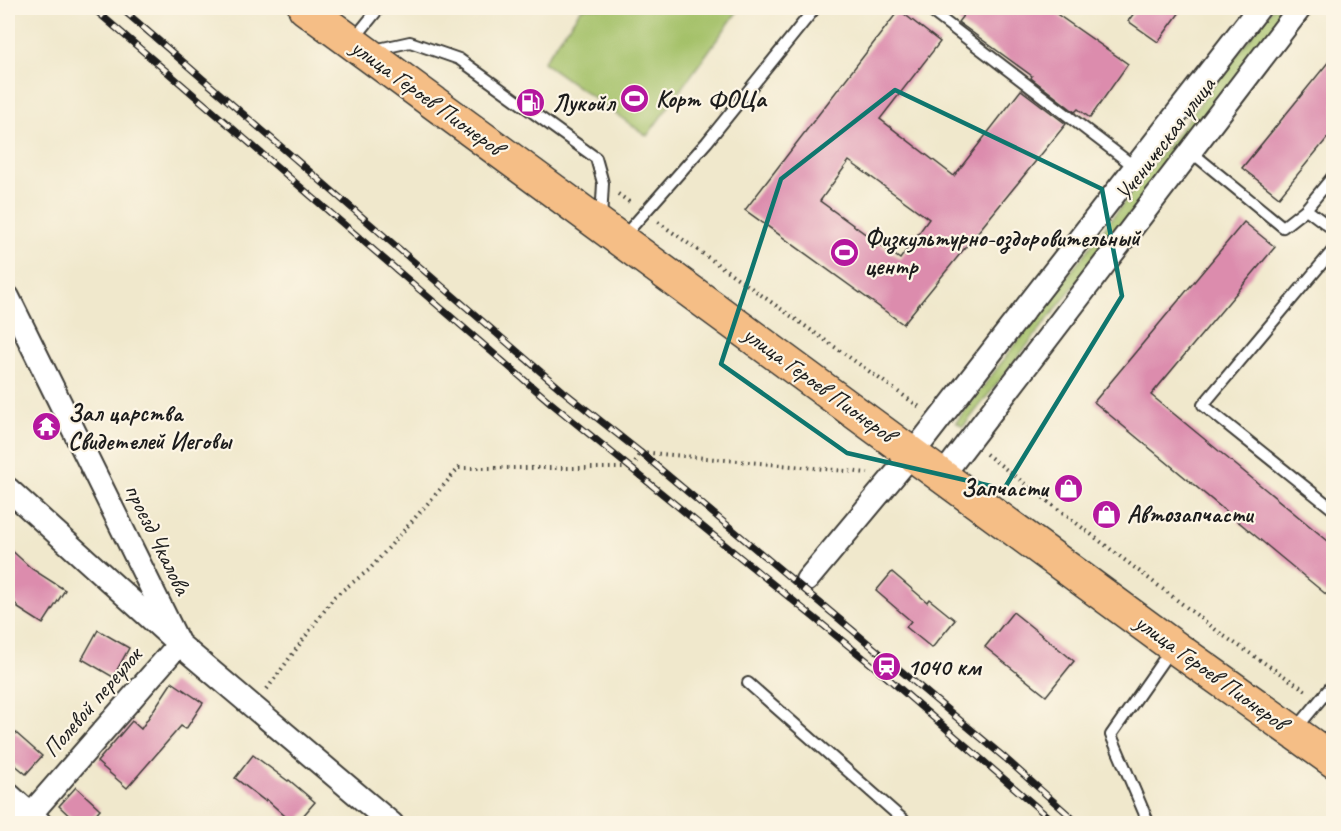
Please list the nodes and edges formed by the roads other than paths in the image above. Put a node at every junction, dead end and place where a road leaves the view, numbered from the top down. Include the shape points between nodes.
1 (304, 8) edge
2 (380, 8) edge
3 (815, 8) edge
4 (927, 8) edge
5 (1259, 8) edge
6 (1300, 8) edge
7 (358, 47) junction
8 (1190, 151) junction
9 (1135, 167) junction
10 (1334, 175) edge
11 (1306, 209) junction
12 (1334, 230) edge
13 (611, 231) junction
14 (1334, 249) edge
15 (8, 297) edge
16 (907, 449) junction
17 (943, 475) junction
18 (8, 489) edge
19 (1334, 510) edge
20 (807, 580) dead end
21 (179, 644) junction
22 (1173, 646) junction
23 (748, 683) dead end
24 (1334, 683) edge
25 (1294, 731) junction
26 (1334, 761) edge
27 (8, 794) edge
28 (31, 820) edge
29 (392, 824) edge
30 (908, 824) edge
31 (1149, 824) edge

1 - 7 main road, улица Героев Пионеров
2 - 7 lane
3 - 13 lane via 707,142 643,212
4 - 9 lane
5 - 9 street, Ученическая улица
6 - 8 street, Ученическая улица
7 - 13 main road, улица Героев Пионеров
7 - 13 lane via 410,42 459,60 596,158
8 - 11 lane via 1283,227
8 - 17 street, Ученическая улица
9 - 16 street, Ученическая улица via 939,420
10 - 11 lane
11 - 12 lane
13 - 16 main road, улица Героев Пионеров
14 - 19 lane via 1203,405
15 - 21 street, проезд Чкалова
16 - 17 main road, улица Героев Пионеров
16 - 20 street, Ученическая улица
17 - 22 main road, улица Героев Пионеров
18 - 21 street, проезд Чкалова
21 - 28 street, Полевой переулок
21 - 29 street, проезд Чкалова
22 - 25 main road, улица Героев Пионеров
22 - 31 lane via 1112,735
23 - 30 lane
24 - 25 lane
25 - 26 main road, улица Героев Пионеров
27 - 28 street

